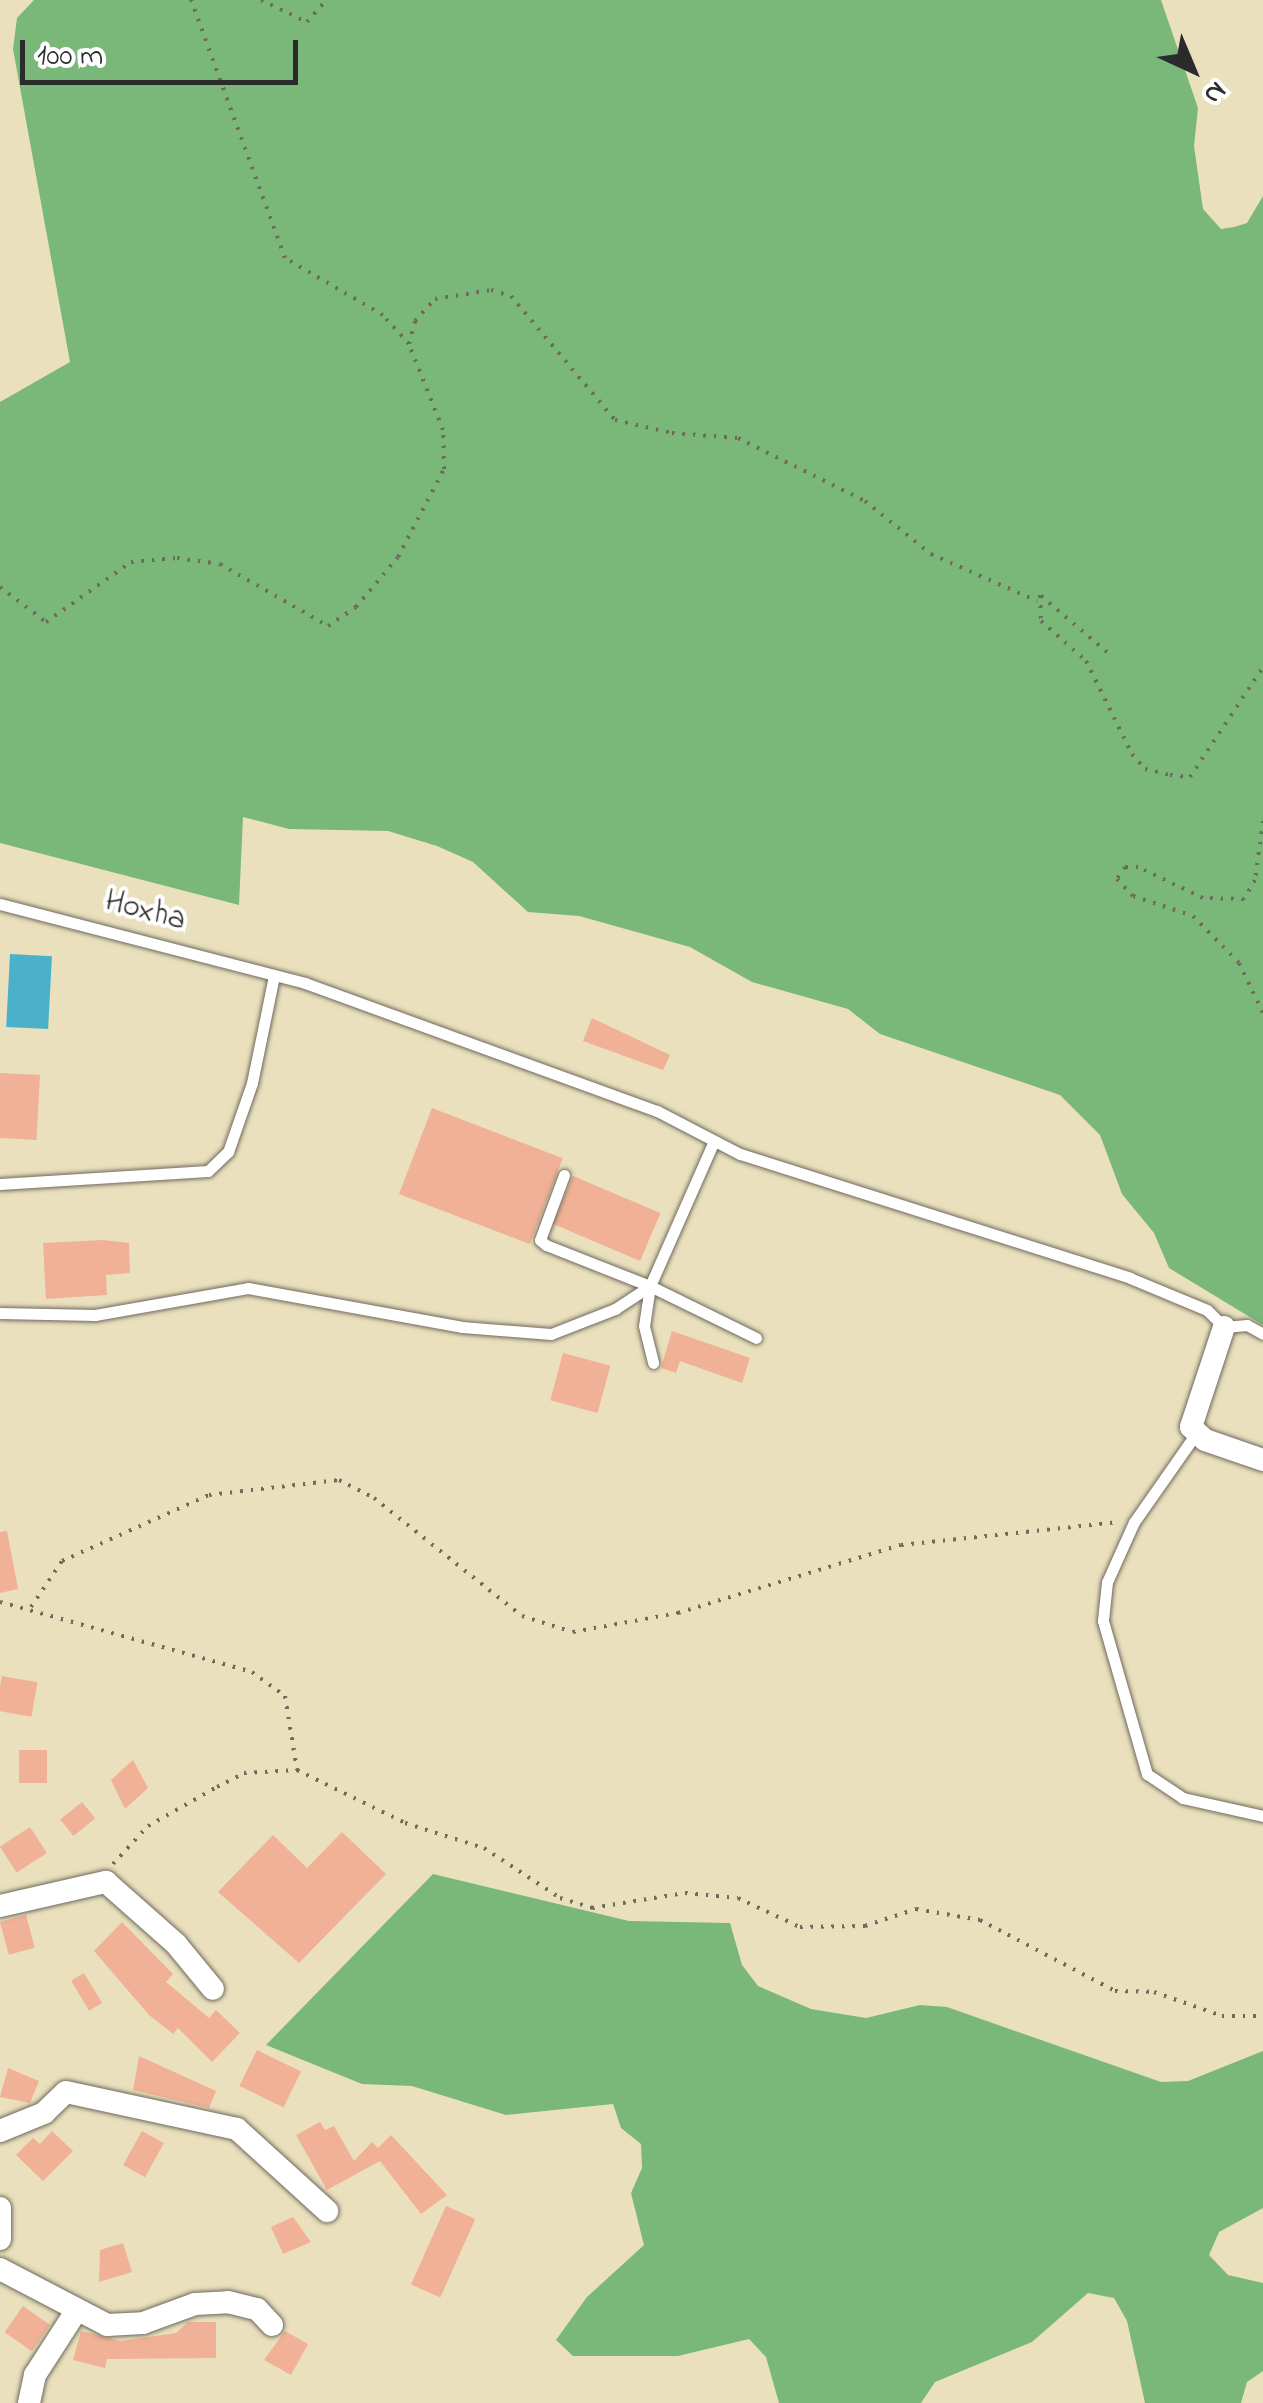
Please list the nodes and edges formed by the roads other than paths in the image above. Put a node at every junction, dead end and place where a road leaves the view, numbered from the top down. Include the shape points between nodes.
1 (0, 904) edge
2 (274, 976) junction
3 (712, 1142) junction
4 (564, 1175) dead end
5 (0, 1184) edge
6 (650, 1286) junction
7 (0, 1313) edge
8 (1224, 1328) junction
9 (1263, 1334) edge
10 (756, 1338) dead end
11 (653, 1363) dead end
12 (1195, 1434) junction
13 (1263, 1460) edge
14 (1263, 1816) edge
15 (0, 1906) edge
16 (213, 1989) dead end
17 (0, 2131) edge
18 (0, 2208) edge
19 (327, 2211) dead end
20 (0, 2239) edge
21 (0, 2269) edge
22 (74, 2313) junction
23 (272, 2324) dead end
24 (29, 2403) edge

1 - 2 lane, Hoxha
2 - 3 lane, Hoxha via 657,1110
2 - 5 lane via 252,1083 228,1152 208,1171
3 - 6 lane
3 - 8 lane, Hoxha via 851,1194 1130,1278 1207,1310
4 - 6 lane via 540,1240
6 - 7 lane via 615,1309 551,1334 462,1327 248,1288 95,1315
6 - 10 lane
6 - 11 lane via 644,1326
8 - 9 lane via 1248,1324
8 - 12 street via 1206,1368
12 - 13 street
12 - 14 lane via 1134,1522 1106,1582 1104,1620 1146,1774 1184,1798
15 - 16 street via 106,1882 176,1944
17 - 19 street via 44,2113 66,2092 237,2129
18 - 20 street
21 - 22 street
22 - 23 street via 107,2325 143,2323 195,2304 228,2302 257,2310
22 - 24 street via 35,2375

